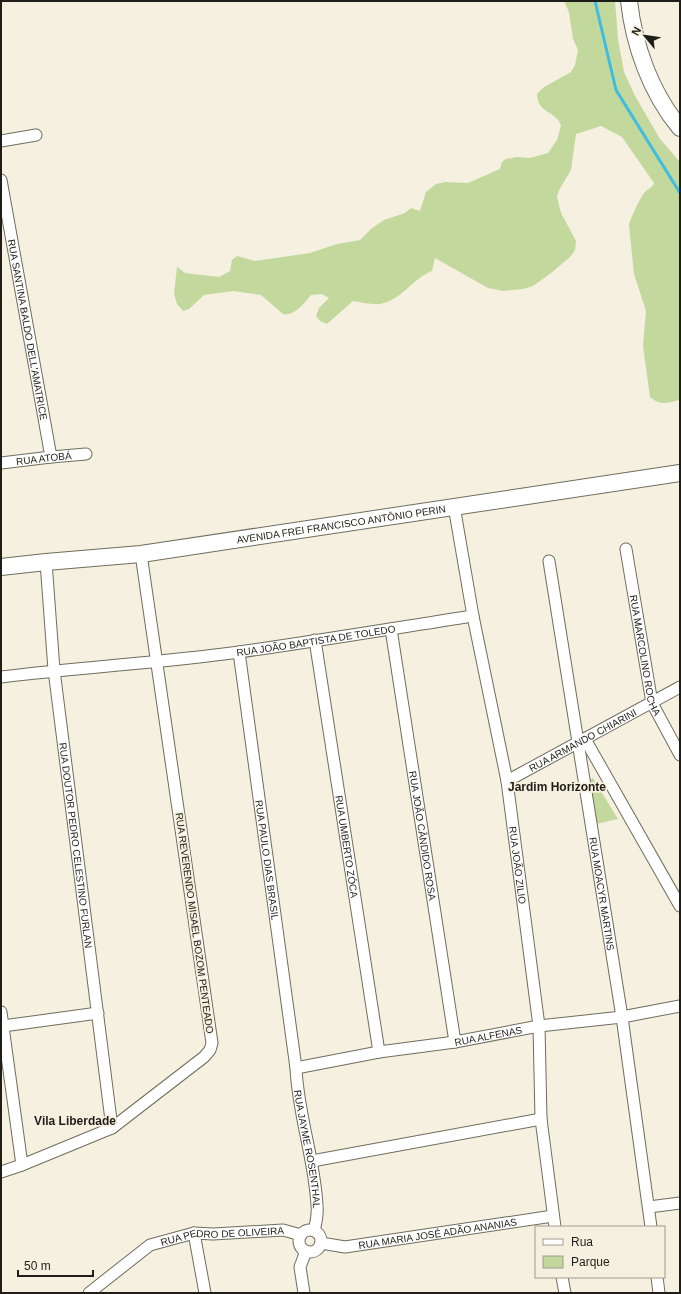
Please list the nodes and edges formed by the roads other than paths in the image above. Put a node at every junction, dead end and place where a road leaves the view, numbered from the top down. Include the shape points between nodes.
1 (629, 1) edge
2 (680, 128) edge
3 (36, 135) dead end
4 (1, 142) edge
5 (1, 180) edge
6 (86, 454) dead end
7 (51, 457) junction
8 (1, 464) edge
9 (680, 473) edge
10 (454, 506) junction
11 (626, 549) dead end
12 (141, 554) junction
13 (549, 561) dead end
14 (46, 562) junction
15 (1, 568) edge
16 (473, 616) junction
17 (391, 629) junction
18 (315, 640) junction
19 (239, 652) junction
20 (157, 662) junction
21 (54, 670) junction
22 (1, 677) edge
23 (680, 688) edge
24 (652, 703) junction
25 (581, 741) junction
26 (680, 755) edge
27 (507, 781) junction
28 (680, 906) edge
29 (680, 1006) edge
30 (1, 1012) edge
31 (98, 1013) junction
32 (622, 1017) junction
33 (3, 1026) junction
34 (539, 1026) junction
35 (455, 1042) junction
36 (379, 1052) junction
37 (296, 1068) junction
38 (541, 1119) junction
39 (112, 1128) junction
40 (312, 1161) junction
41 (22, 1165) junction
42 (1, 1172) edge
43 (680, 1203) edge
44 (649, 1207) junction
45 (554, 1221) edge
46 (652, 1226) edge
47 (314, 1231) junction
48 (194, 1233) junction
49 (301, 1235) junction
50 (321, 1243) junction
51 (306, 1251) junction
52 (562, 1278) edge
53 (657, 1278) edge
54 (88, 1293) edge
55 (205, 1293) edge
56 (304, 1293) edge
57 (564, 1293) edge
58 (659, 1293) edge

1 - 2 street via 630,16 645,70 670,116
3 - 4 street
5 - 7 street, RUA SANTINA BALDO DELL'AMATRICE
6 - 7 street, RUA ATOBÁ
7 - 8 street, RUA ATOBÁ
9 - 10 street, AVENIDA FREI FRANCISCO ANTÔNIO PERIN
10 - 12 street, AVENIDA FREI FRANCISCO ANTÔNIO PERIN
10 - 16 street, RUA JOÃO ZILIO
11 - 24 street, RUA MARCOLINO ROCHA
12 - 14 street, AVENIDA FREI FRANCISCO ANTÔNIO PERIN
12 - 20 street, RUA REVERENDO MISAEL BOZOM PENTEADO
13 - 25 street, RUA MOACYR MARTINS
14 - 15 street, AVENIDA FREI FRANCISCO ANTÔNIO PERIN
14 - 21 street, RUA DOUTOR PEDRO CELESTINO FURLAN
16 - 17 street, RUA JOÃO BAPTISTA DE TOLEDO
16 - 27 street, RUA JOÃO ZILIO
17 - 18 street, RUA JOÃO BAPTISTA DE TOLEDO
17 - 35 street, RUA JOÃO CÂNDIDO ROSA
18 - 19 street, RUA JOÃO BAPTISTA DE TOLEDO
18 - 36 street, RUA UMBERTO ZÓCA
19 - 20 street, RUA JOÃO BAPTISTA DE TOLEDO
19 - 37 street, RUA PAULO DIAS BRASIL
20 - 21 street, RUA JOÃO BAPTISTA DE TOLEDO
20 - 39 street, RUA REVERENDO MISAEL BOZOM PENTEADO via 212,1043 204,1057
21 - 22 street, RUA JOÃO BAPTISTA DE TOLEDO
21 - 31 street, RUA DOUTOR PEDRO CELESTINO FURLAN
23 - 24 street, RUA ARMANDO CHIARINI
24 - 25 street, RUA ARMANDO CHIARINI
24 - 26 street, RUA MARCOLINO ROCHA
25 - 27 street, RUA ARMANDO CHIARINI
25 - 28 street
25 - 32 street, RUA MOACYR MARTINS
27 - 34 street, RUA JOÃO ZILIO
29 - 32 street, RUA ALFENAS
30 - 33 street
31 - 33 street
31 - 39 street, RUA DOUTOR PEDRO CELESTINO FURLAN
32 - 34 street, RUA ALFENAS
32 - 44 street, RUA MOACYR MARTINS
33 - 41 street
34 - 35 street, RUA ALFENAS
34 - 38 street, RUA JOÃO ZILIO
35 - 36 street, RUA ALFENAS
36 - 37 street, RUA ALFENAS
37 - 40 street, RUA JAYME ROSENTHAL via 297,1088
38 - 40 street
38 - 45 street, RUA JOÃO ZILIO
39 - 41 street, RUA REVERENDO MISAEL BOZOM PENTEADO
40 - 47 street, RUA JAYME ROSENTHAL via 318,1208
41 - 42 street, RUA REVERENDO MISAEL BOZOM PENTEADO
43 - 44 street
44 - 46 street, RUA MOACYR MARTINS
45 - 50 street, RUA MARIA JOSÉ ADÃO ANANIAS via 345,1247
47 - 49 street via 307,1231
47 - 50 street via 320,1236
48 - 49 street, RUA PEDRO DE OLIVEIRA via 283,1230
48 - 54 street, RUA PEDRO DE OLIVEIRA via 150,1245
48 - 55 street
49 - 51 street via 300,1243
50 - 51 street via 314,1252
51 - 56 street via 300,1267
52 - 57 street
53 - 58 street

